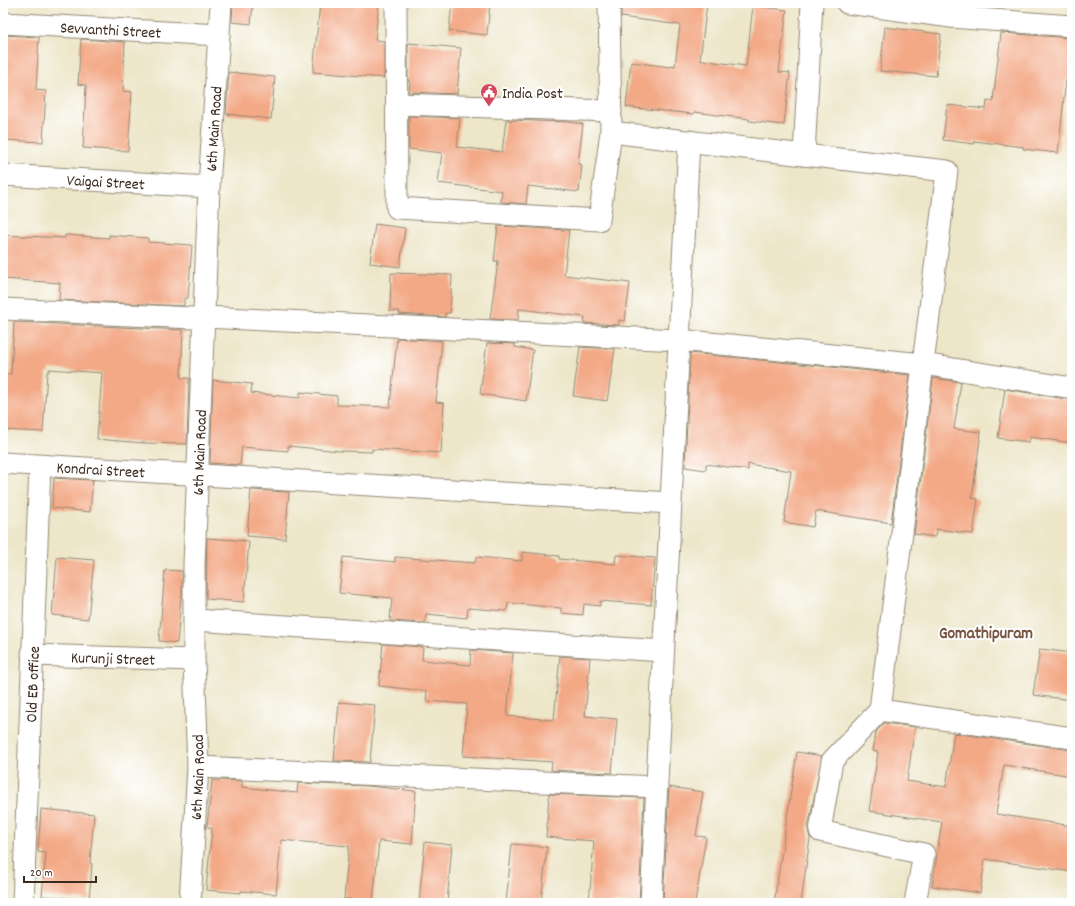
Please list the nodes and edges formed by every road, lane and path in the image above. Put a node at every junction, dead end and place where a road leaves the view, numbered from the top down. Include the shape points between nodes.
1 (221, 3) edge
2 (396, 3) edge
3 (609, 3) edge
4 (812, 3) edge
5 (847, 3) edge
6 (951, 10) edge
7 (3, 23) edge
8 (1072, 26) edge
9 (219, 35) junction
10 (397, 104) junction
11 (611, 111) junction
12 (611, 132) junction
13 (689, 141) junction
14 (804, 155) junction
15 (3, 175) edge
16 (209, 187) junction
17 (3, 309) edge
18 (204, 317) junction
19 (679, 340) junction
20 (923, 364) junction
21 (1072, 388) edge
22 (3, 464) edge
23 (40, 466) junction
24 (198, 475) junction
25 (671, 503) junction
26 (194, 620) junction
27 (663, 651) junction
28 (32, 655) junction
29 (194, 660) junction
30 (880, 710) junction
31 (1072, 738) edge
32 (198, 767) junction
33 (657, 787) junction
34 (23, 903) edge
35 (190, 903) edge
36 (651, 903) edge
37 (915, 903) edge

1 - 9 street, 6th Main Road
2 - 10 street
3 - 11 street
4 - 14 street
5 - 6 street
6 - 8 street
7 - 9 street, Sevvanthi Street
9 - 16 street, 6th Main Road
10 - 11 street
10 - 12 street via 398,208 599,220
11 - 12 street
12 - 13 street
13 - 14 street
13 - 19 street
14 - 20 street via 947,171
15 - 16 street, Vaigai Street
16 - 18 street, 6th Main Road
17 - 18 street
18 - 19 street
18 - 24 street, 6th Main Road
19 - 20 street
19 - 25 street
20 - 21 street
20 - 30 street
22 - 23 street, Kondrai Street
23 - 24 street, Kondrai Street
23 - 28 street, Old EB office
24 - 25 street, Kondrai Street
24 - 26 street, 6th Main Road
25 - 27 street
26 - 27 street
26 - 29 street, 6th Main Road
27 - 33 street
28 - 29 street, Kurunji Street
28 - 34 street, Old EB office
29 - 32 street, 6th Main Road
30 - 31 street
30 - 37 street via 832,761 820,831 924,854
32 - 33 street
32 - 35 street, 6th Main Road
33 - 36 street

